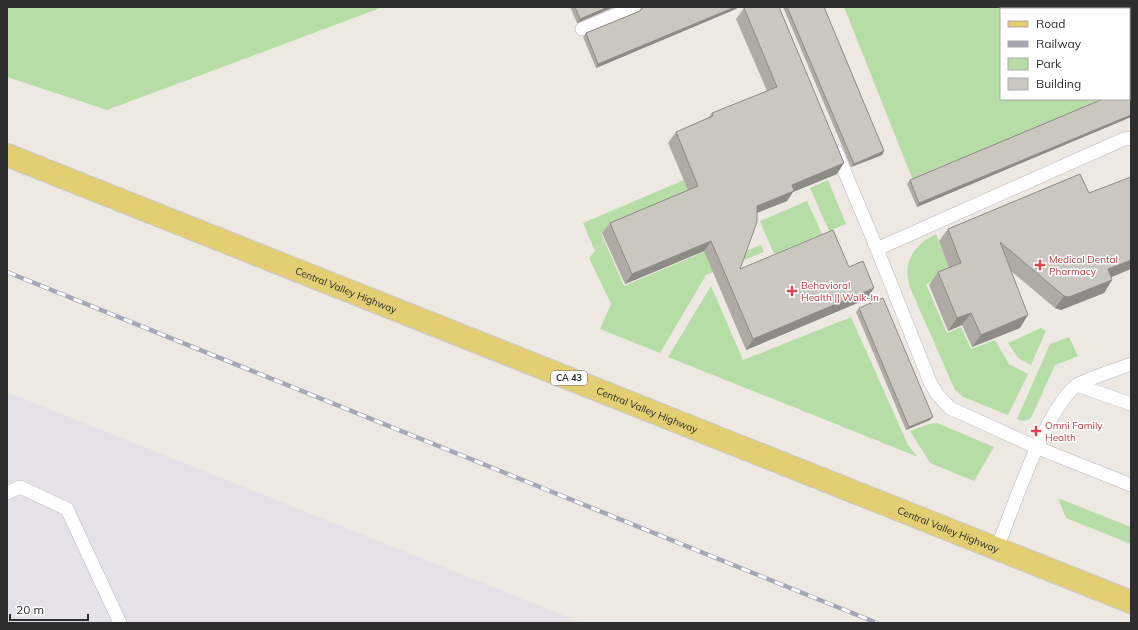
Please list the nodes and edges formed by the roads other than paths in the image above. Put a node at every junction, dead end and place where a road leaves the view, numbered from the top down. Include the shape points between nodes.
1 (634, 7) edge
2 (582, 29) dead end
3 (1131, 138) edge
4 (831, 139) edge
5 (7, 155) edge
6 (877, 249) junction
7 (1131, 364) edge
8 (1077, 385) junction
9 (1131, 404) edge
10 (1038, 448) junction
11 (1131, 485) edge
12 (7, 493) edge
13 (997, 548) junction
14 (1131, 602) edge
15 (120, 623) edge

1 - 2 lane
3 - 6 lane
4 - 6 lane
5 - 13 main road, Central Valley Highway / CA 43
6 - 10 lane via 937,394 950,408
7 - 8 lane
8 - 9 lane
8 - 10 lane via 1058,407
10 - 11 lane
10 - 13 lane
12 - 15 lane via 20,487 67,509
13 - 14 main road, Central Valley Highway / CA 43

